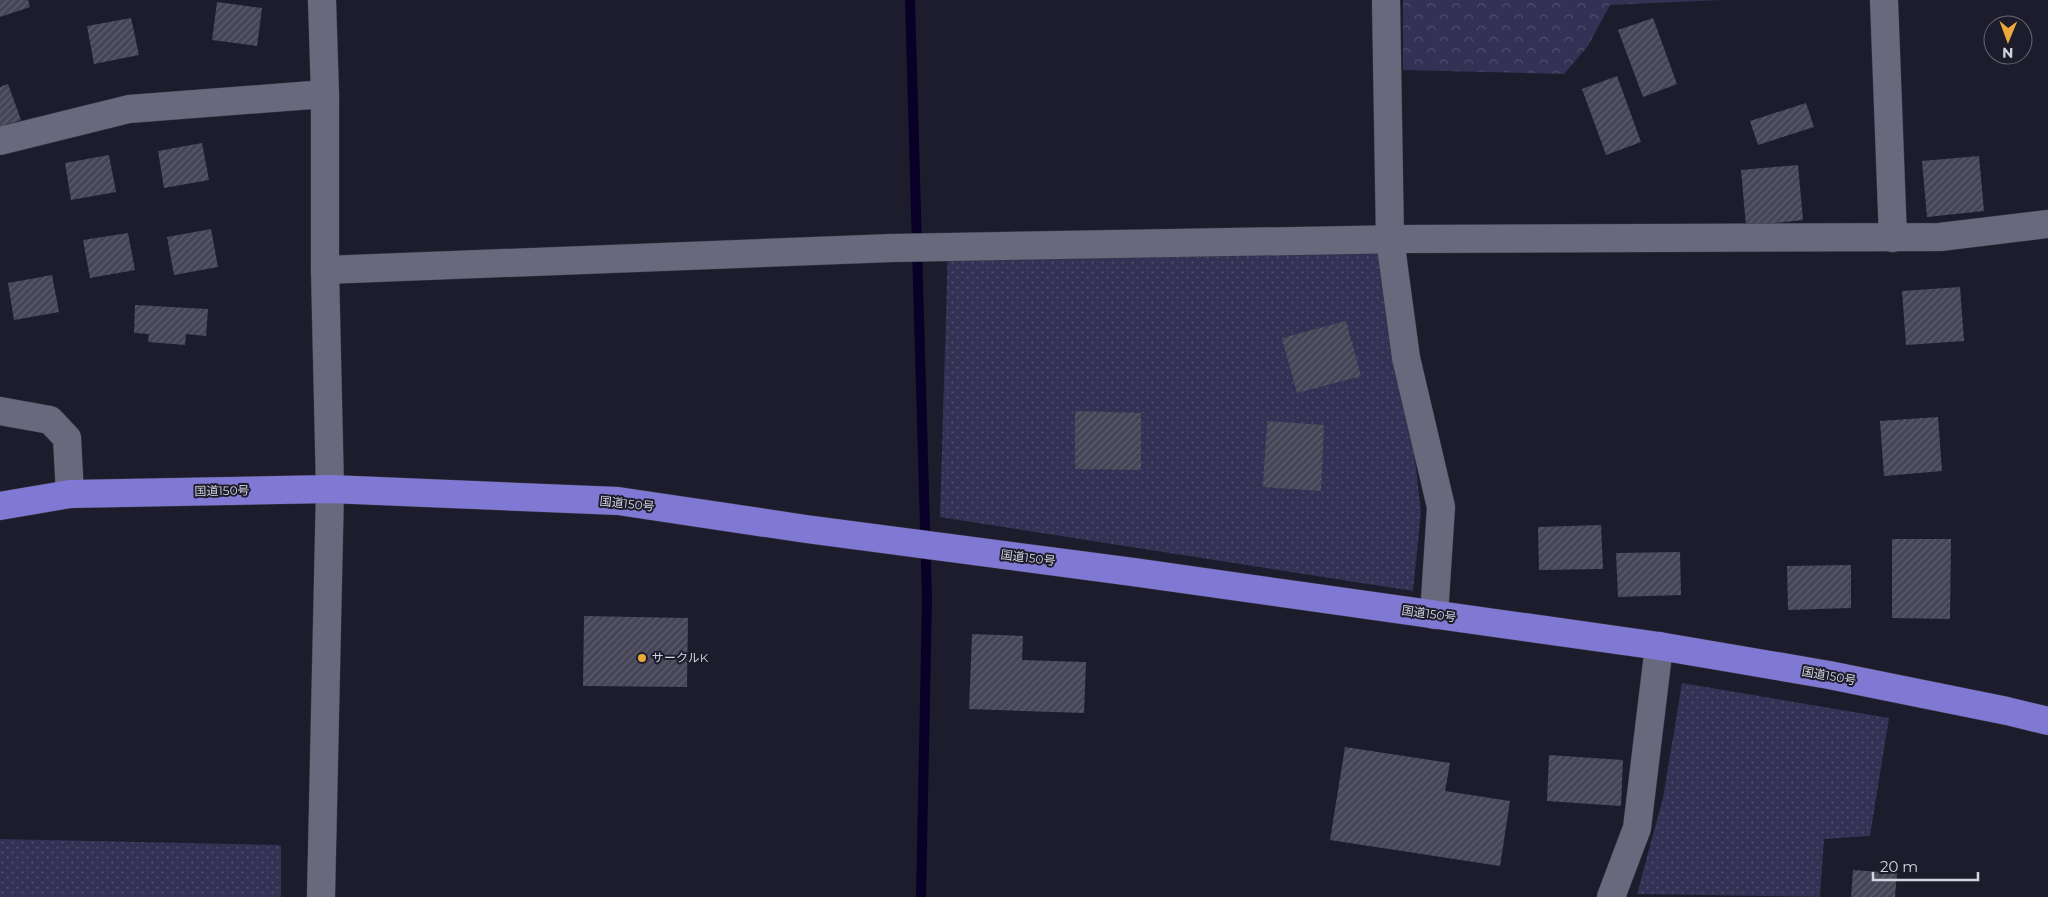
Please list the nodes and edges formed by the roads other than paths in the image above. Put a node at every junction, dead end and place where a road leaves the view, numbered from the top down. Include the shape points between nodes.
1 (322, 0) edge
2 (1386, 0) edge
3 (1884, 0) edge
4 (325, 94) junction
5 (0, 141) edge
6 (2048, 224) edge
7 (1893, 238) junction
8 (1390, 239) junction
9 (325, 270) junction
10 (0, 411) edge
11 (330, 489) junction
12 (70, 494) junction
13 (0, 506) edge
14 (1434, 615) junction
15 (1659, 646) junction
16 (2048, 706) edge
17 (2007, 710) junction
18 (2048, 721) edge
19 (321, 897) edge
20 (1611, 897) edge

1 - 4 street
2 - 8 street
3 - 7 street
4 - 5 street via 129,109
4 - 9 street
6 - 7 street via 1940,237
7 - 8 street
8 - 9 street via 892,248
8 - 14 street via 1406,358 1441,508
9 - 11 street
10 - 12 street via 50,420 67,438
11 - 12 highway, 国道150号
11 - 14 highway, 国道150号 via 618,501
11 - 19 street
12 - 13 highway, 国道150号
14 - 15 highway, 国道150号
15 - 17 highway, 国道150号
15 - 20 street via 1637,828
16 - 17 street
17 - 18 highway, 国道150号

